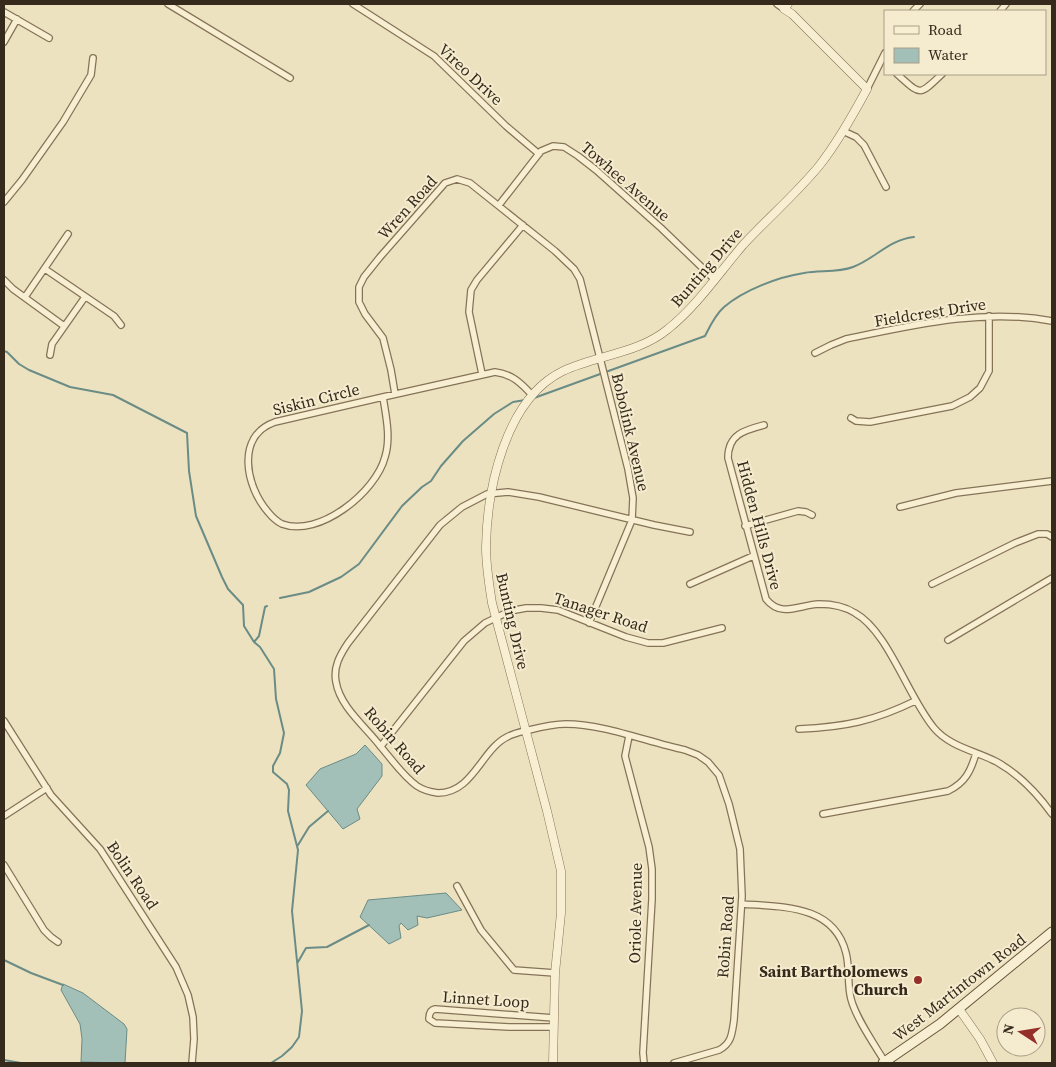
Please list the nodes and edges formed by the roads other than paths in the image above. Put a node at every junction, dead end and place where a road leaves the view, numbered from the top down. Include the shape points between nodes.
1 (168, 4) edge
2 (353, 4) edge
3 (783, 6) edge
4 (4, 12) edge
5 (17, 19) junction
6 (49, 38) dead end
7 (4, 42) edge
8 (93, 58) dead end
9 (883, 62) edge
10 (898, 75) edge
11 (941, 75) edge
12 (290, 78) dead end
13 (866, 89) junction
14 (843, 131) junction
15 (539, 154) junction
16 (886, 188) dead end
17 (4, 202) edge
18 (500, 205) junction
19 (524, 225) junction
20 (68, 234) dead end
21 (45, 269) junction
22 (714, 279) junction
23 (4, 280) edge
24 (25, 297) junction
25 (85, 297) junction
26 (989, 316) junction
27 (1052, 321) edge
28 (121, 325) dead end
29 (64, 326) junction
30 (815, 353) dead end
31 (50, 355) dead end
32 (600, 358) junction
33 (482, 374) junction
34 (395, 394) junction
35 (532, 395) junction
36 (383, 397) junction
37 (850, 418) dead end
38 (764, 425) dead end
39 (1052, 481) edge
40 (492, 493) junction
41 (900, 507) dead end
42 (812, 515) dead end
43 (632, 520) junction
44 (746, 526) junction
45 (690, 532) dead end
46 (1052, 537) edge
47 (753, 556) junction
48 (1052, 578) edge
49 (690, 584) dead end
50 (932, 584) dead end
51 (496, 618) junction
52 (589, 623) junction
53 (722, 628) dead end
54 (948, 640) dead end
55 (916, 701) junction
56 (4, 721) edge
57 (799, 729) dead end
58 (525, 731) junction
59 (629, 736) junction
60 (381, 746) junction
61 (976, 753) junction
62 (47, 788) junction
63 (823, 814) dead end
64 (1052, 814) edge
65 (4, 816) edge
66 (4, 865) edge
67 (457, 886) dead end
68 (742, 904) junction
69 (1052, 932) edge
70 (58, 942) dead end
71 (555, 974) junction
72 (959, 1009) junction
73 (510, 1014) junction
74 (554, 1018) junction
75 (509, 1027) junction
76 (554, 1028) junction
77 (192, 1063) edge
78 (553, 1063) edge
79 (644, 1063) edge
80 (674, 1063) edge
81 (884, 1063) edge
82 (994, 1063) edge

1 - 12 street
2 - 15 street, Vireo Drive via 434,56
3 - 13 street
4 - 5 street
5 - 6 street
5 - 7 street
8 - 17 street via 91,75 63,122
9 - 13 street, Bunting Drive
10 - 11 street via 921,92
13 - 14 street, Bunting Drive
14 - 16 street via 864,145
14 - 22 street, Bunting Drive via 818,166
15 - 18 street
15 - 22 street, Towhee Avenue via 558,146 578,156 642,210
18 - 19 street, Wren Road
18 - 34 street, Wren Road via 466,181 448,181 361,282 359,302 383,338
19 - 32 street, Wren Road via 578,274
19 - 33 street via 471,290 469,312
20 - 21 street
21 - 24 street
21 - 25 street
22 - 32 street, Bunting Drive via 666,330 644,343
23 - 24 street
24 - 29 street
25 - 28 street via 114,316
25 - 29 street
26 - 27 street, Fieldcrest Drive
26 - 30 street, Fieldcrest Drive via 855,337
26 - 37 street via 989,370 980,388 970,397 952,406 870,422
29 - 31 street via 52,344
32 - 35 street, Bunting Drive via 560,372
32 - 43 street, Bobolink Avenue via 632,489
33 - 34 street, Siskin Circle
33 - 35 street, Siskin Circle via 495,372 512,376
34 - 36 street, Siskin Circle
35 - 40 street, Bunting Drive via 511,426
36 - 36 street, Siskin Circle via 275,422 259,432 249,453 249,472 256,494 276,521 295,527 316,524 366,490 381,468 387,450
38 - 44 street, Hidden Hills Drive via 739,433 728,449
39 - 41 street via 956,493
40 - 43 street, Robin Road via 539,497
40 - 51 street, Bunting Drive via 487,565
40 - 60 street, Robin Road via 462,507 440,525 338,660 335,676 339,694
42 - 44 street via 798,511
43 - 45 street, Robin Road
43 - 52 street, Bobolink Avenue
44 - 47 street, Hidden Hills Drive
46 - 50 street via 1038,534 981,558
47 - 49 street
47 - 55 street, Hidden Hills Drive via 763,594 776,608 789,610 828,604 853,611 870,623
48 - 54 street
51 - 52 street, Tanager Road via 518,609 541,608 566,612
51 - 58 street, Bunting Drive
51 - 60 street, Tanager Road via 464,640
52 - 53 street, Tanager Road via 648,643 671,641
55 - 57 street via 863,722
55 - 61 street, Hidden Hills Drive via 939,733
56 - 62 street, Bolin Road
58 - 59 street, Robin Road via 547,725 574,724
58 - 60 street, Robin Road via 502,740 465,782 442,792 416,786
58 - 71 street, Bunting Drive via 560,871 561,913
59 - 68 street, Robin Road via 691,752 716,770 725,791 740,849
59 - 79 street, Oriole Avenue via 625,756 652,869
61 - 63 street via 966,777 948,791
61 - 64 street, Hidden Hills Drive via 1018,777
62 - 65 street
62 - 77 street, Bolin Road via 100,849 176,967 191,1006 194,1028
66 - 70 street via 44,930
67 - 71 street via 481,930 514,970
68 - 80 street, Robin Road via 731,1037 722,1048
68 - 81 street via 799,909 815,914 832,928 845,949 852,1004
69 - 72 main road, West Martintown Road
71 - 74 street, Bunting Drive
72 - 81 main road, West Martintown Road
72 - 82 street
73 - 74 street, Linnet Loop
73 - 75 street
73 - 75 street, Linnet Loop via 435,1009 429,1014 435,1023
74 - 76 street, Bunting Drive
75 - 76 street, Linnet Loop
76 - 78 street, Bunting Drive

